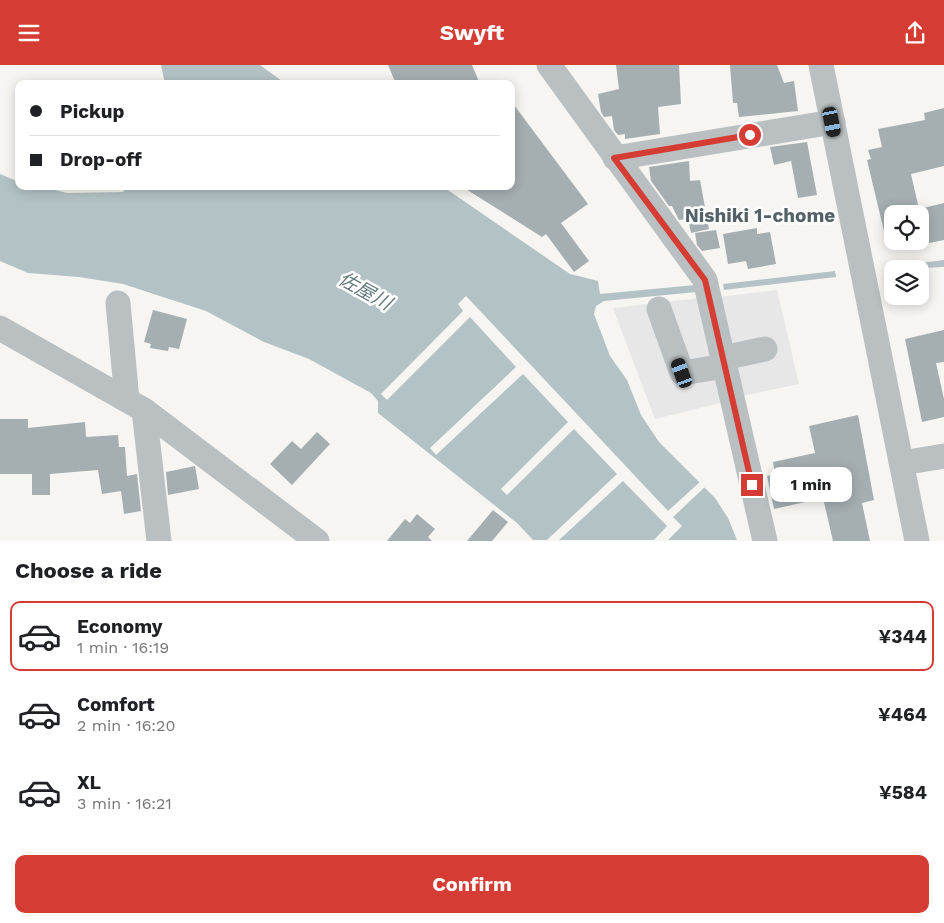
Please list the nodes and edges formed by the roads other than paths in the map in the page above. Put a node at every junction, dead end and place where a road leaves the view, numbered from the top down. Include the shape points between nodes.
1 (549, 65) edge
2 (821, 65) edge
3 (832, 122) junction
4 (614, 158) junction
5 (118, 303) dead end
6 (658, 309) dead end
7 (0, 328) edge
8 (766, 349) dead end
9 (724, 362) junction
10 (136, 405) junction
11 (944, 456) edge
12 (902, 463) junction
13 (293, 530) edge
14 (160, 541) edge
15 (317, 541) edge
16 (765, 541) edge
17 (917, 541) edge

1 - 4 street
2 - 3 street
3 - 4 street
3 - 12 street
4 - 9 street via 705,280
5 - 10 street
6 - 9 street via 682,373
7 - 10 street
8 - 9 street
9 - 16 street
10 - 13 street
10 - 14 street
11 - 12 street
12 - 17 street
13 - 15 street

